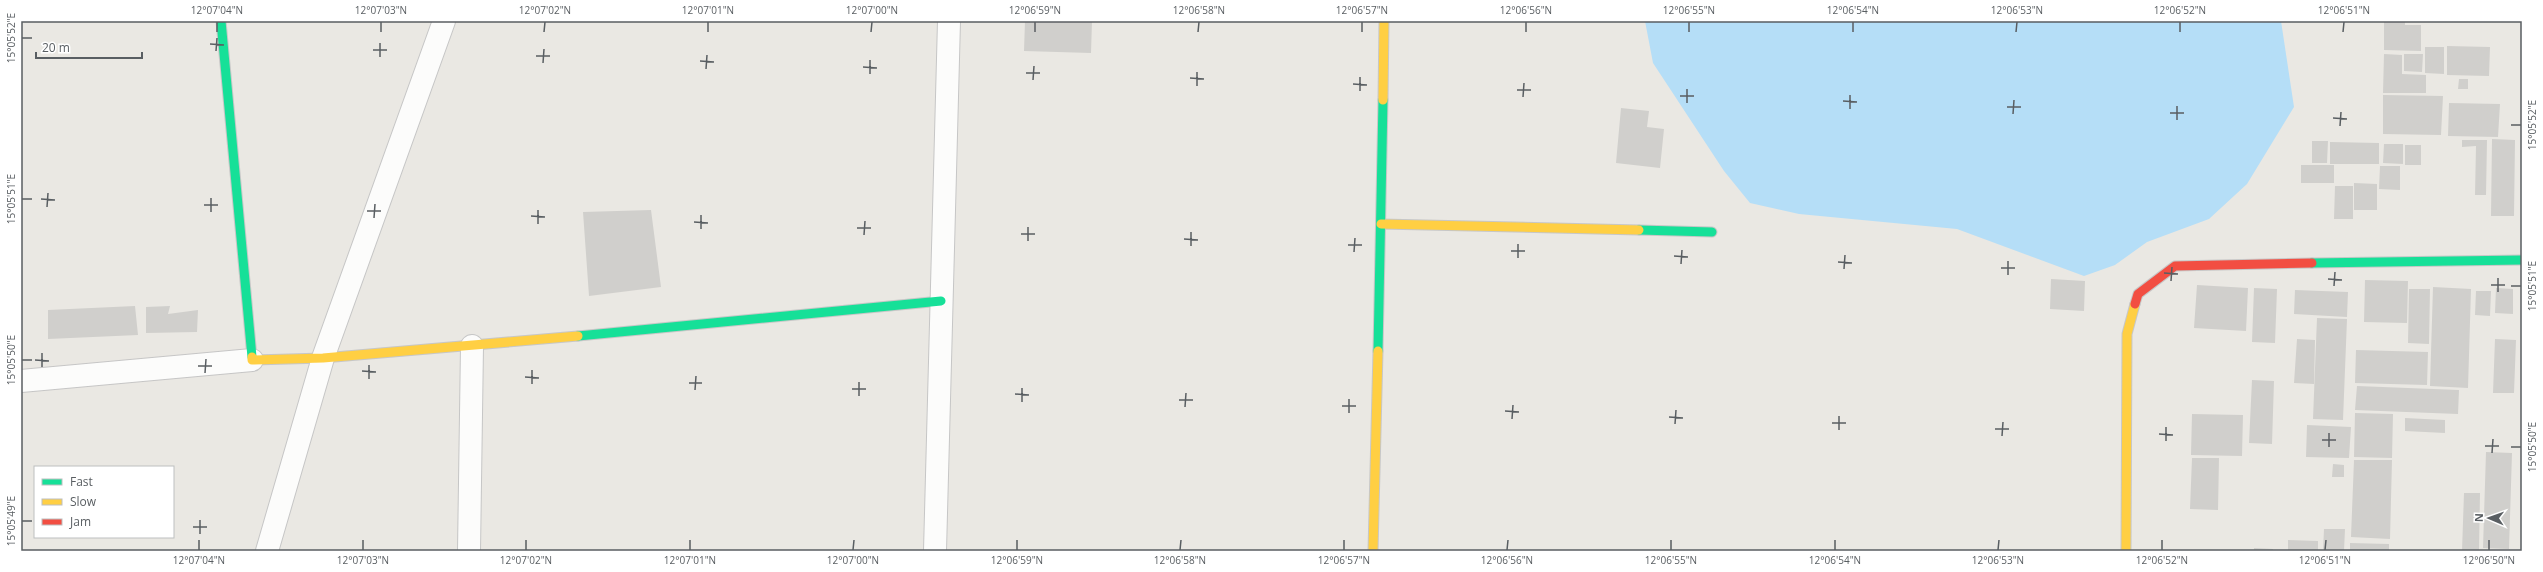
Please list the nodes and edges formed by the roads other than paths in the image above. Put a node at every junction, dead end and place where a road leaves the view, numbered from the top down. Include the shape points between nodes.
1 (221, 21) edge
2 (444, 21) edge
3 (949, 21) edge
4 (1384, 21) edge
5 (1381, 224) junction
6 (1712, 232) dead end
7 (2522, 260) edge
8 (941, 301) junction
9 (472, 346) junction
10 (323, 358) junction
11 (252, 360) junction
12 (21, 381) edge
13 (267, 551) edge
14 (469, 551) edge
15 (935, 551) edge
16 (1373, 551) edge
17 (2126, 551) edge

1 - 11 street
2 - 10 street
3 - 8 street
4 - 5 street
5 - 6 street
5 - 16 street
7 - 17 street via 2175,266 2138,294 2127,334
8 - 9 street
8 - 15 street
9 - 10 street
9 - 14 street
10 - 11 street
10 - 13 street
11 - 12 street

